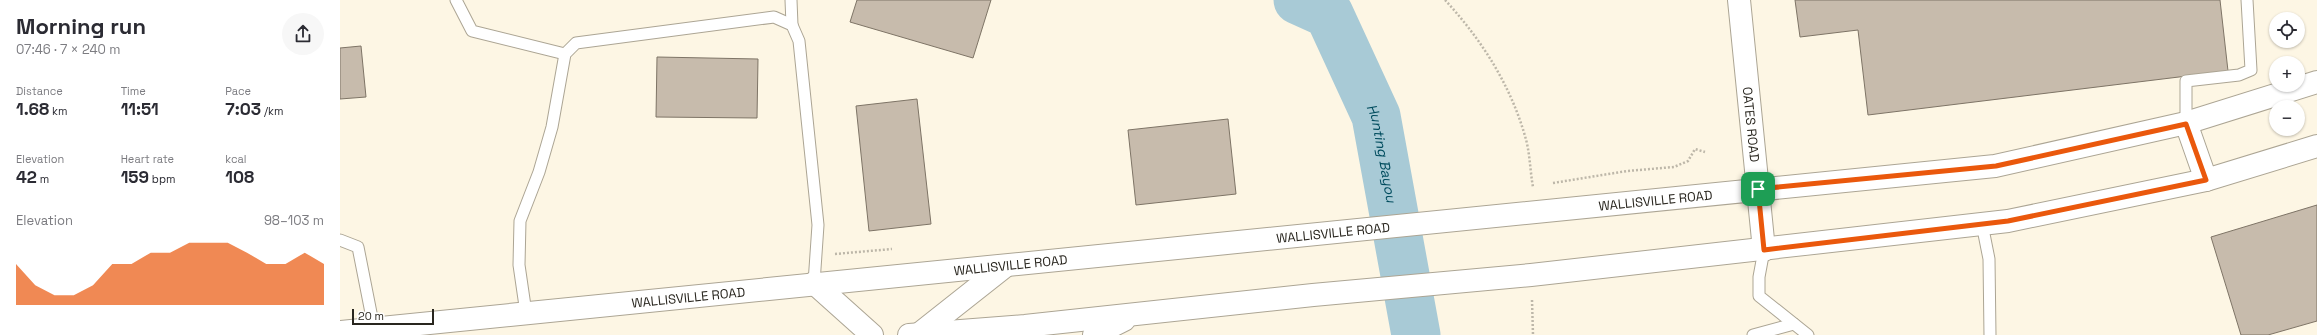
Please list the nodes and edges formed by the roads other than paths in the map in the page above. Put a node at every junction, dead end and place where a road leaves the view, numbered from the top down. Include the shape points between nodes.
1 (456, 0) edge
2 (791, 0) edge
3 (1740, 0) edge
4 (2247, 0) edge
5 (792, 25) junction
6 (565, 54) junction
7 (2317, 82) edge
8 (2186, 124) junction
9 (2317, 146) edge
10 (2206, 180) junction
11 (1758, 189) junction
12 (1982, 224) junction
13 (340, 240) edge
14 (1764, 250) junction
15 (1004, 266) junction
16 (814, 283) junction
17 (526, 313) junction
18 (1140, 313) junction
19 (1794, 324) junction
20 (374, 328) junction
21 (402, 330) edge
22 (340, 332) edge
23 (872, 335) edge
24 (916, 335) edge
25 (1094, 335) edge
26 (1753, 335) edge
27 (1808, 335) edge
28 (1990, 335) edge

1 - 6 lane via 472,31
2 - 5 lane
3 - 11 main road, OATES ROAD
4 - 8 lane via 2251,70 2239,75 2186,81
5 - 6 lane via 774,17 766,18 576,43
5 - 16 lane via 799,41 818,225
6 - 17 lane via 552,127 539,172 520,221 520,265
7 - 8 main road, WALLISVILLE ROAD
8 - 10 main road
8 - 11 main road, WALLISVILLE ROAD via 1996,166
9 - 10 main road
10 - 12 main road via 2008,221
11 - 14 main road, OATES ROAD
11 - 15 main road, WALLISVILLE ROAD
12 - 14 main road
12 - 28 lane via 1988,259
13 - 20 lane via 358,247
14 - 18 main road via 1531,276
14 - 19 lane via 1759,277 1759,296
15 - 16 main road, WALLISVILLE ROAD
15 - 24 main road
16 - 17 main road, WALLISVILLE ROAD
16 - 23 main road
17 - 21 main road, WALLISVILLE ROAD
18 - 24 main road
18 - 25 main road
19 - 26 lane
19 - 27 lane
20 - 21 main road, WALLISVILLE ROAD
20 - 22 main road, WALLISVILLE ROAD

